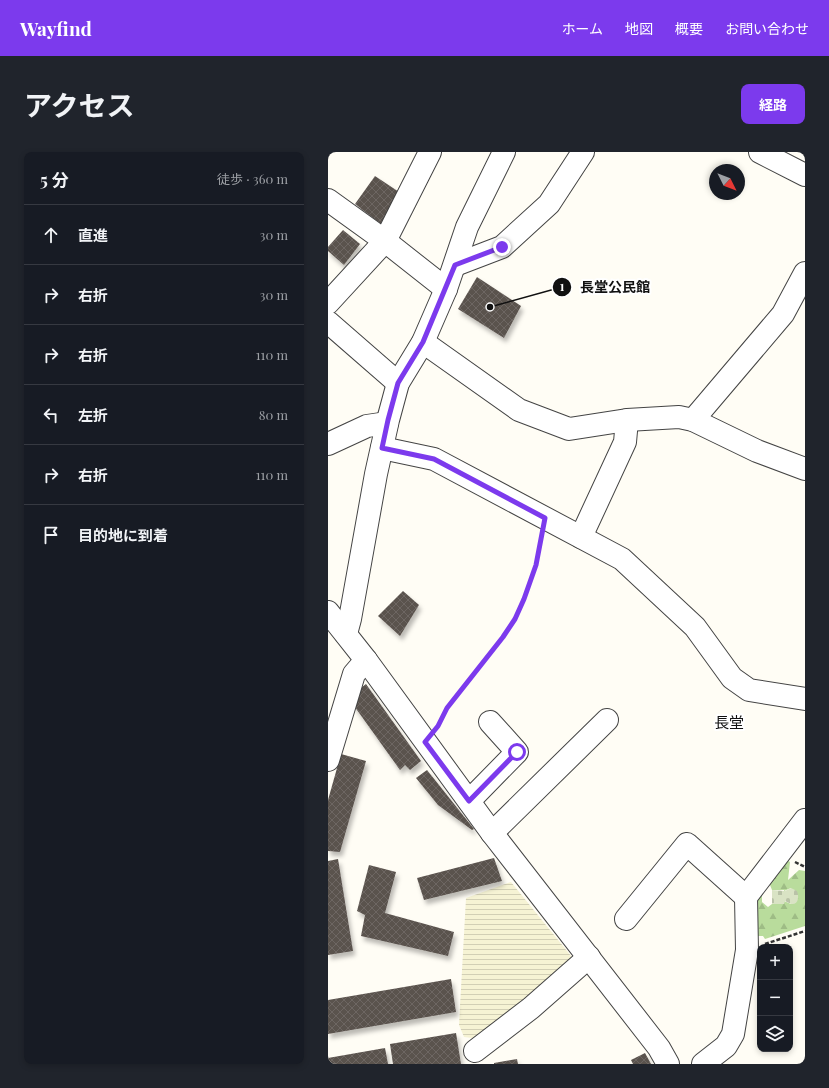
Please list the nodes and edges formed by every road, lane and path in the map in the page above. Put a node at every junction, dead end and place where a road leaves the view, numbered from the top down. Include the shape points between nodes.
1 (430, 152) edge
2 (504, 152) edge
3 (583, 152) edge
4 (760, 152) edge
5 (805, 175) edge
6 (328, 200) edge
7 (385, 241) junction
8 (455, 265) junction
9 (805, 273) edge
10 (446, 290) junction
11 (328, 303) edge
12 (328, 322) edge
13 (423, 342) junction
14 (398, 383) junction
15 (627, 420) junction
16 (693, 420) junction
17 (387, 423) junction
18 (328, 444) edge
19 (382, 448) junction
20 (805, 469) edge
21 (545, 518) junction
22 (581, 537) junction
23 (334, 622) edge
24 (366, 660) junction
25 (805, 699) edge
26 (607, 720) dead end
27 (490, 722) dead end
28 (425, 742) junction
29 (328, 760) edge
30 (469, 801) junction
31 (805, 820) edge
32 (492, 833) junction
33 (746, 897) junction
34 (626, 919) dead end
35 (805, 932) edge
36 (747, 950) junction
37 (589, 957) junction
38 (475, 1050) dead end
39 (668, 1064) edge
40 (703, 1064) edge

1 - 7 street
2 - 8 street via 468,227
3 - 8 street via 549,204 502,247
4 - 5 street
6 - 7 street
7 - 10 street
7 - 11 street
8 - 10 street
9 - 16 street via 782,314
10 - 13 street
12 - 14 street
13 - 14 street
13 - 15 street via 519,410 569,429
14 - 17 street
15 - 16 street via 679,417
15 - 22 street via 625,442
16 - 20 street via 757,451
17 - 18 street via 367,426
17 - 19 street
19 - 21 street via 434,459
19 - 23 street via 350,619
21 - 22 street
21 - 28 path via 536,565 515,619 447,708 438,726
22 - 25 street via 622,559 695,627 732,678 749,690
23 - 24 street
24 - 28 street
24 - 29 street via 354,674
26 - 32 street
27 - 30 street via 517,752
28 - 30 street
30 - 32 street
31 - 33 street
32 - 37 street
33 - 34 street via 687,844
33 - 36 street
35 - 36 path
36 - 40 street via 733,1034 726,1046
37 - 38 street via 531,1008
37 - 39 street via 659,1048

